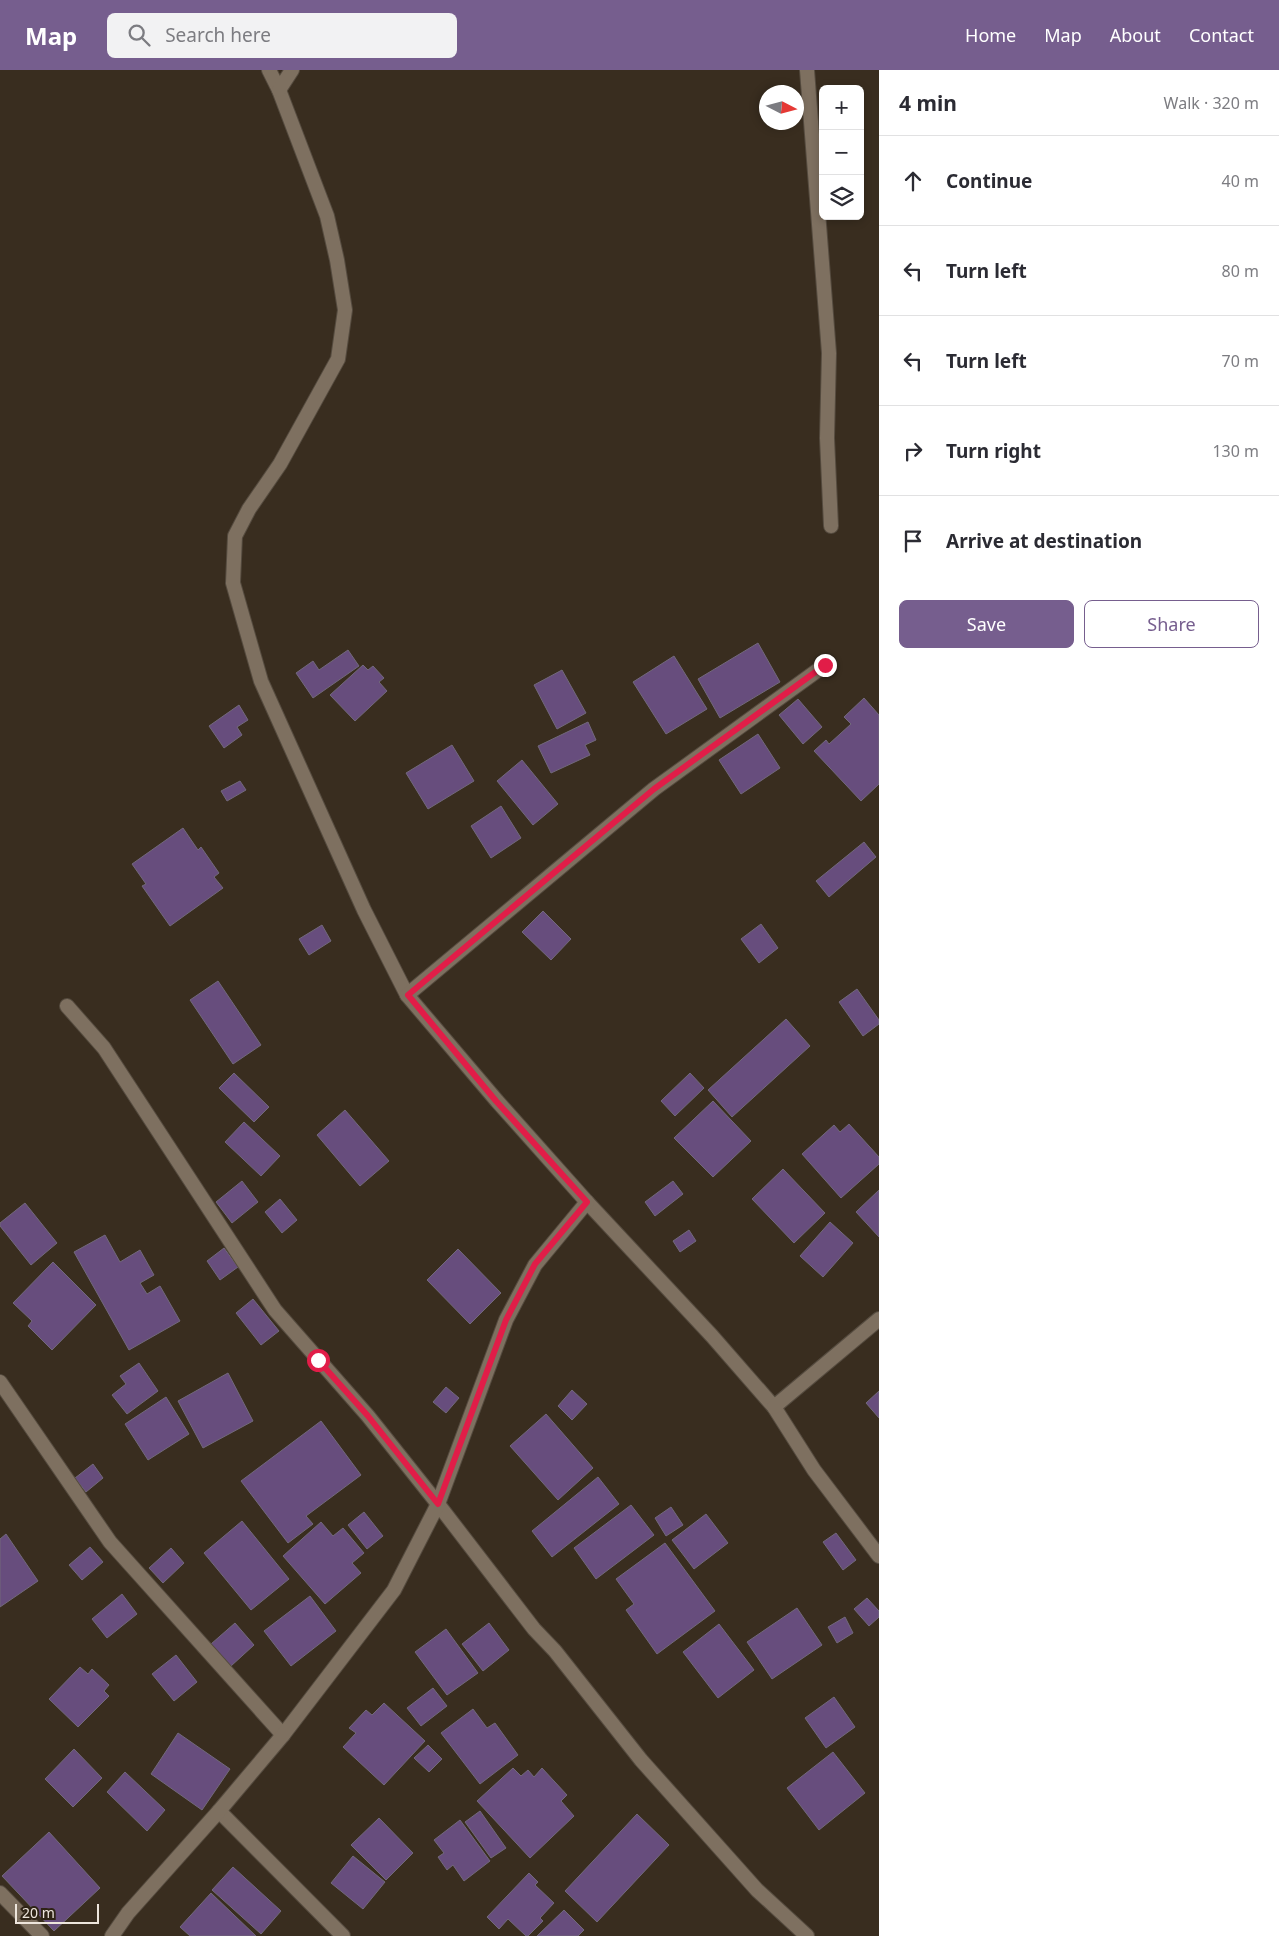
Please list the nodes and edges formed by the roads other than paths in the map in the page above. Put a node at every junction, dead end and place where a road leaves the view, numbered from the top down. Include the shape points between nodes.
1 (269, 70) edge
2 (292, 70) edge
3 (807, 70) edge
4 (279, 90) junction
5 (831, 526) dead end
6 (825, 665) dead end
7 (408, 995) junction
8 (66, 1006) dead end
9 (587, 1202) junction
10 (879, 1319) edge
11 (0, 1382) edge
12 (774, 1407) junction
13 (438, 1504) junction
14 (879, 1556) edge
15 (283, 1735) junction
16 (219, 1811) junction
17 (0, 1893) edge
18 (42, 1936) edge
19 (112, 1936) edge
20 (343, 1936) edge
21 (807, 1936) edge

1 - 4 street
2 - 4 street
3 - 5 street via 829,353 827,438
4 - 7 street via 327,216 345,310 338,358 280,464 235,536 233,583 261,682 364,910
6 - 7 street via 654,789
7 - 9 street via 496,1101
8 - 13 street via 104,1048 275,1310 368,1416
9 - 12 street
9 - 13 street via 535,1264 506,1320
10 - 12 street
11 - 15 street via 110,1542
12 - 14 street via 814,1470
13 - 15 street via 394,1590
13 - 21 street via 641,1760 757,1890
15 - 16 street
16 - 19 street via 128,1913
16 - 20 street
17 - 18 street

